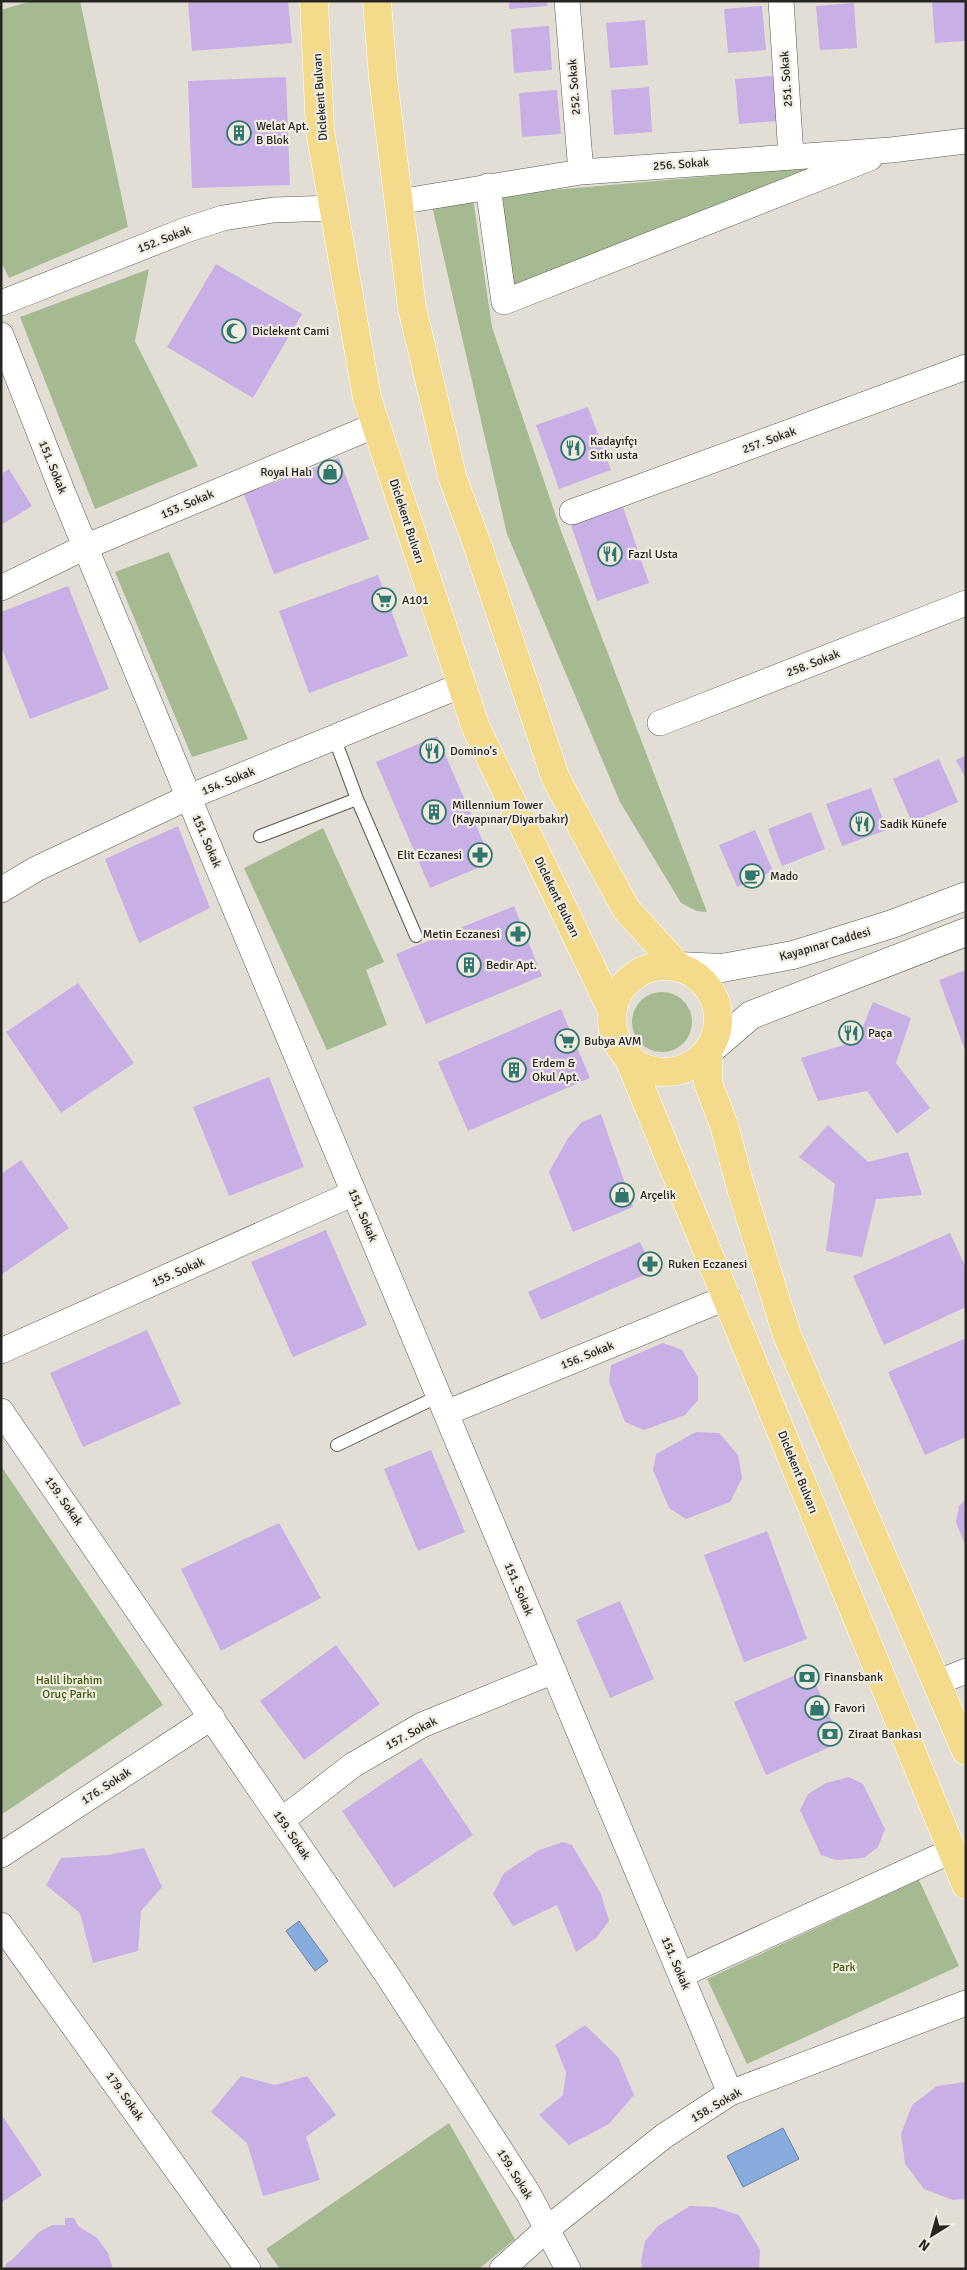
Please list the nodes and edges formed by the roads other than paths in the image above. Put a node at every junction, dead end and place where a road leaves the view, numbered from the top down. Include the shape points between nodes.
1 (314, 1) edge
2 (377, 1) edge
3 (567, 1) edge
4 (781, 1) edge
5 (966, 141) edge
6 (891, 150) junction
7 (791, 156) junction
8 (581, 172) junction
9 (488, 186) junction
10 (398, 202) junction
11 (334, 208) junction
12 (1, 303) edge
13 (1, 335) edge
14 (966, 367) edge
15 (376, 425) junction
16 (572, 512) dead end
17 (85, 546) junction
18 (1, 588) edge
19 (966, 603) edge
20 (462, 685) junction
21 (660, 723) dead end
22 (334, 737) junction
23 (189, 797) junction
24 (357, 799) junction
25 (260, 836) dead end
26 (1, 890) edge
27 (966, 896) edge
28 (966, 932) edge
29 (416, 936) dead end
30 (678, 966) junction
31 (612, 1010) junction
32 (708, 1052) junction
33 (629, 1058) junction
34 (354, 1193) junction
35 (728, 1297) junction
36 (1, 1351) edge
37 (442, 1404) junction
38 (1, 1411) edge
39 (337, 1445) dead end
40 (554, 1671) junction
41 (966, 1672) edge
42 (936, 1683) junction
43 (212, 1717) junction
44 (966, 1751) edge
45 (282, 1820) junction
46 (951, 1851) junction
47 (1, 1855) edge
48 (966, 1885) edge
49 (1, 1924) edge
50 (681, 1975) junction
51 (966, 2003) edge
52 (730, 2093) junction
53 (547, 2229) junction
54 (248, 2269) edge
55 (502, 2269) edge
56 (568, 2269) edge

1 - 11 main road, Diclekent Bulvarı via 320,131
2 - 10 main road
3 - 8 street, 252. Sokak
4 - 7 street, 251. Sokak
5 - 6 street, 256. Sokak
6 - 7 street, 256. Sokak
6 - 9 street via 504,302
7 - 8 street, 256. Sokak
8 - 9 street, 256. Sokak
9 - 10 street, 256. Sokak
10 - 30 main road via 412,308 453,479 556,779 626,909
11 - 12 street, 152. Sokak via 273,210 223,218
11 - 15 main road, Diclekent Bulvarı via 367,398
13 - 17 street, 151. Sokak
14 - 16 street, 257. Sokak
15 - 17 street, 153. Sokak
15 - 20 main road, Diclekent Bulvarı
17 - 18 street, 153. Sokak
17 - 23 street, 151. Sokak
19 - 21 street, 258. Sokak
20 - 22 street, 154. Sokak
20 - 31 main road, Diclekent Bulvarı via 476,728
22 - 23 street, 154. Sokak
22 - 24 lane
23 - 26 street, 154. Sokak via 36,869
23 - 34 street, 151. Sokak
24 - 25 lane
24 - 29 lane
27 - 30 main road, Kayapınar Caddesi via 892,924 793,955 722,968
28 - 32 main road via 751,1015
30 - 31 main road via 660,965 642,970 617,993
30 - 32 main road via 695,973 708,985 716,1000 717,1036
31 - 33 main road via 612,1028
32 - 33 main road via 695,1064 679,1071 661,1072 644,1068
32 - 42 main road via 708,1083 724,1125 787,1335
33 - 35 main road, Diclekent Bulvarı
34 - 36 street, 155. Sokak
34 - 37 street, 151. Sokak
35 - 37 street, 156. Sokak
35 - 46 main road, Diclekent Bulvarı
37 - 39 lane
37 - 40 street, 151. Sokak
38 - 43 street, 159. Sokak
40 - 45 street, 157. Sokak via 422,1725 353,1765
40 - 50 street, 151. Sokak
41 - 42 street
42 - 44 main road
43 - 45 street, 159. Sokak
43 - 47 street, 176. Sokak
45 - 53 street, 159. Sokak via 388,1976 528,2193
46 - 48 main road, Diclekent Bulvarı
46 - 50 street
49 - 54 street, 179. Sokak
50 - 52 street, 151. Sokak
51 - 52 street, 158. Sokak
52 - 53 street, 158. Sokak via 664,2136
53 - 55 street, 158. Sokak
53 - 56 street, 159. Sokak

